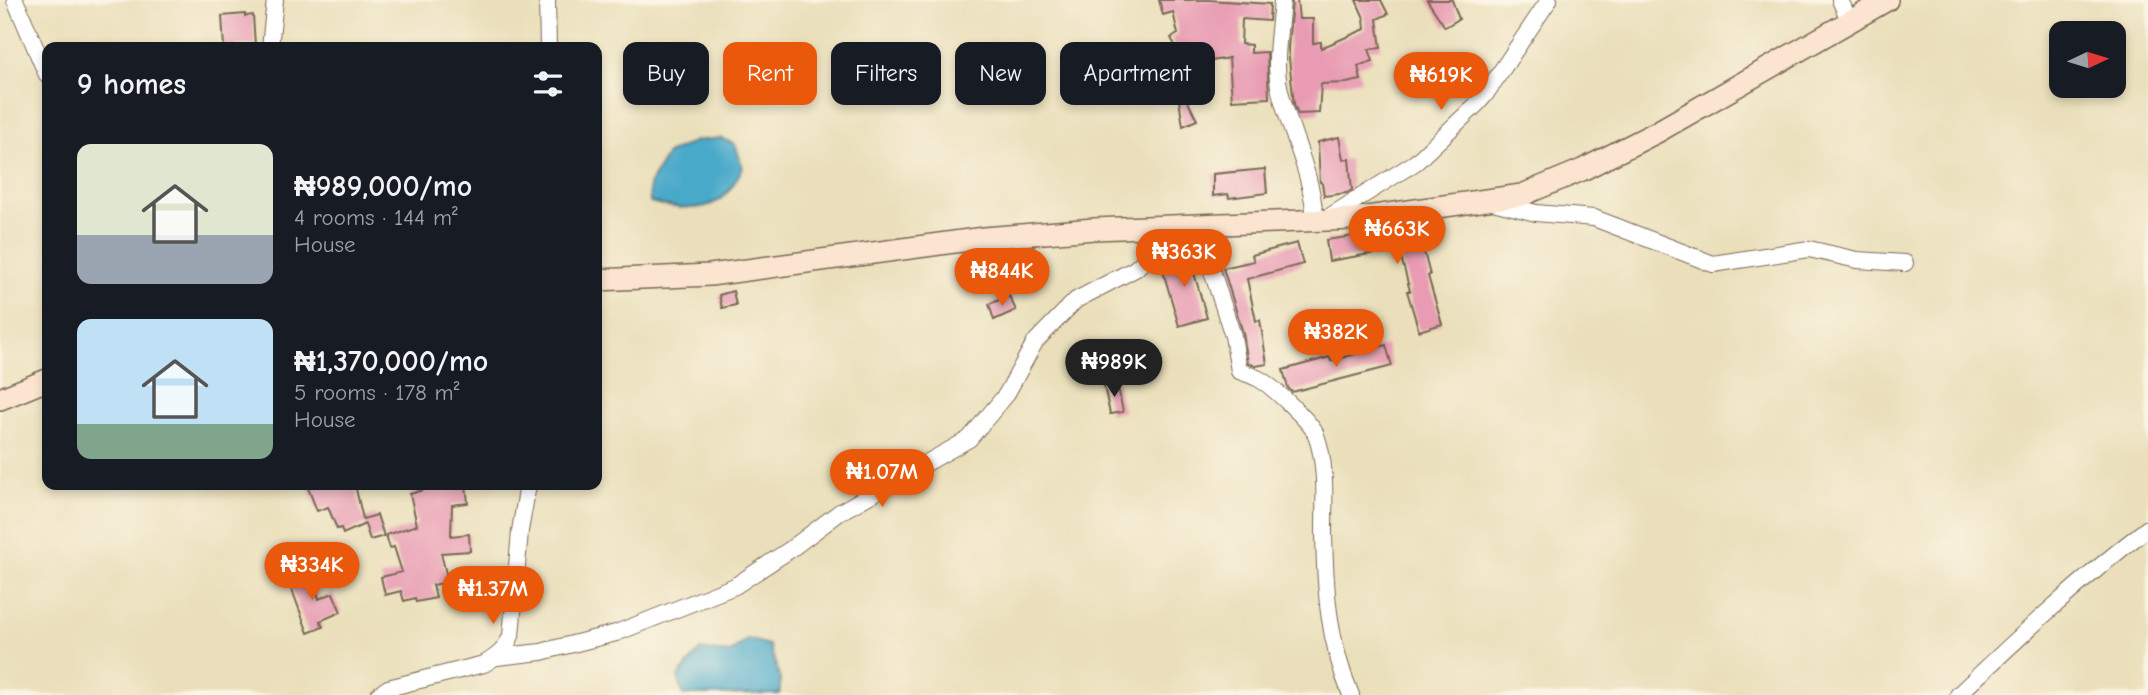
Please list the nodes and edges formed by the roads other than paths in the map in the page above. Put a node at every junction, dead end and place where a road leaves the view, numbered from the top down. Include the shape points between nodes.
1 (15, 0) edge
2 (275, 0) edge
3 (547, 0) edge
4 (1282, 0) edge
5 (1549, 0) edge
6 (1840, 0) edge
7 (1887, 0) edge
8 (1850, 22) junction
9 (271, 42) edge
10 (548, 42) edge
11 (42, 63) edge
12 (1488, 201) junction
13 (1319, 220) junction
14 (1190, 225) junction
15 (1905, 263) dead end
16 (602, 280) edge
17 (42, 382) edge
18 (0, 399) edge
19 (527, 490) edge
20 (2148, 528) edge
21 (497, 657) junction
22 (378, 695) edge
23 (1351, 695) edge
24 (1958, 695) edge

1 - 11 street
2 - 9 street
3 - 10 street
4 - 13 street via 1280,90
5 - 13 street via 1477,104 1416,162
6 - 8 street
7 - 8 street
8 - 12 street via 1582,170 1522,195
12 - 13 street
12 - 15 street via 1536,213 1594,218 1713,264 1809,249 1857,260
13 - 14 street
14 - 16 street via 984,238 710,275
14 - 21 street via 1135,269 1076,300 1035,341 1006,395 968,439 840,512 735,586 616,633 541,652
14 - 23 street via 1233,336 1239,371 1261,380 1316,433 1324,472 1325,579 1333,642
17 - 18 street
19 - 21 street via 510,636
20 - 24 street
21 - 22 street via 388,688

